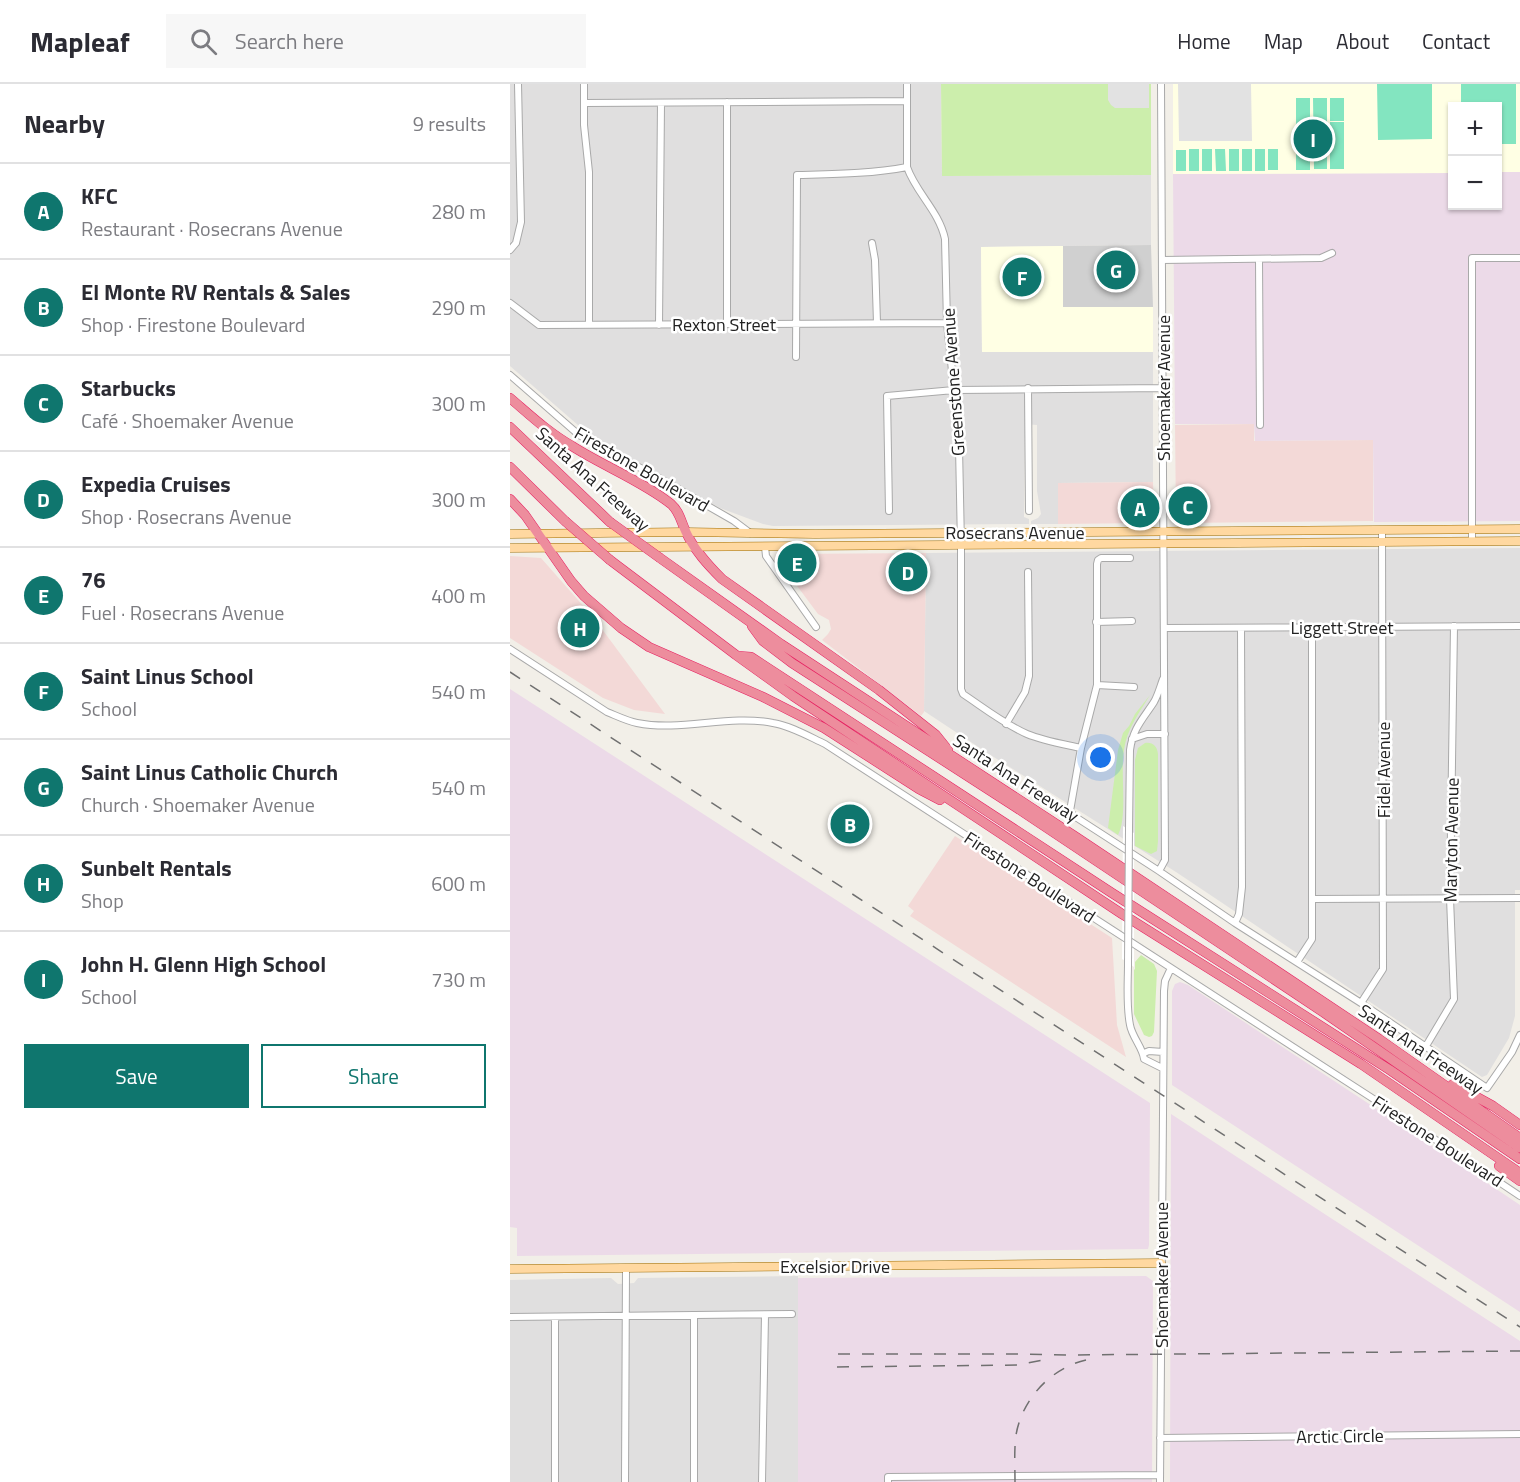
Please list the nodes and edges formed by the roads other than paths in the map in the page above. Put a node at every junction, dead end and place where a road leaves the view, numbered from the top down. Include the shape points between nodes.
1 (518, 84) edge
2 (584, 84) edge
3 (907, 84) edge
4 (1161, 84) edge
5 (907, 100) junction
6 (727, 102) junction
7 (584, 103) junction
8 (661, 103) junction
9 (907, 167) junction
10 (872, 243) dead end
11 (510, 250) edge
12 (1332, 252) dead end
13 (1520, 258) edge
14 (1259, 259) junction
15 (1162, 260) junction
16 (510, 303) edge
17 (877, 323) junction
18 (947, 323) junction
19 (727, 324) junction
20 (796, 324) junction
21 (589, 325) junction
22 (659, 325) junction
23 (796, 357) dead end
24 (510, 375) edge
25 (1163, 387) junction
26 (1028, 388) junction
27 (954, 390) junction
28 (510, 398) edge
29 (1260, 425) dead end
30 (510, 427) edge
31 (510, 467) edge
32 (510, 499) edge
33 (889, 511) dead end
34 (1029, 511) dead end
35 (1472, 529) junction
36 (1520, 529) edge
37 (1382, 530) junction
38 (1164, 531) junction
39 (1257, 531) junction
40 (686, 532) junction
41 (961, 532) junction
42 (751, 533) junction
43 (868, 533) junction
44 (896, 533) junction
45 (510, 534) edge
46 (537, 534) junction
47 (836, 534) junction
48 (1472, 541) junction
49 (1520, 541) edge
50 (1382, 542) junction
51 (1164, 543) junction
52 (1255, 543) junction
53 (961, 545) junction
54 (837, 546) junction
55 (868, 546) junction
56 (896, 546) junction
57 (695, 547) junction
58 (765, 547) junction
59 (510, 548) edge
60 (548, 548) junction
61 (1130, 558) dead end
62 (1028, 572) dead end
63 (1132, 621) dead end
64 (749, 622) junction
65 (1096, 622) junction
66 (1454, 626) junction
67 (1520, 626) edge
68 (816, 627) dead end
69 (1312, 627) junction
70 (1382, 627) junction
71 (1164, 628) junction
72 (1241, 628) junction
73 (510, 650) edge
74 (736, 655) junction
75 (1165, 676) junction
76 (1097, 685) junction
77 (1134, 687) dead end
78 (1006, 724) junction
79 (1165, 734) junction
80 (1132, 739) junction
81 (1081, 748) junction
82 (954, 757) junction
83 (984, 823) junction
84 (1159, 871) junction
85 (1450, 898) junction
86 (1520, 898) edge
87 (1312, 899) junction
88 (1383, 899) junction
89 (1235, 923) junction
90 (1297, 962) junction
91 (1171, 968) junction
92 (1361, 1003) junction
93 (1520, 1035) edge
94 (1426, 1046) junction
95 (1163, 1052) junction
96 (1144, 1053) junction
97 (1412, 1062) junction
98 (1162, 1068) junction
99 (1451, 1125) junction
100 (1520, 1125) edge
101 (1520, 1138) edge
102 (1520, 1148) edge
103 (1520, 1159) edge
104 (1520, 1173) edge
105 (1520, 1181) edge
106 (1520, 1196) edge
107 (1161, 1263) junction
108 (626, 1268) junction
109 (510, 1269) edge
110 (792, 1314) dead end
111 (626, 1315) junction
112 (694, 1315) junction
113 (765, 1315) junction
114 (510, 1317) edge
115 (555, 1317) junction
116 (1520, 1434) edge
117 (1160, 1438) junction
118 (1160, 1479) edge
119 (888, 1480) edge
120 (555, 1482) edge
121 (625, 1482) edge
122 (694, 1482) edge
123 (762, 1482) edge

1 - 11 street via 521,222 516,243
2 - 7 street
3 - 5 street, Greenstone Avenue
4 - 15 street, Shoemaker Avenue
5 - 6 street
5 - 9 street, Greenstone Avenue
6 - 8 street
6 - 19 street
7 - 8 street
7 - 21 street via 589,172
8 - 22 street
9 - 18 street, Greenstone Avenue via 943,228
9 - 20 street via 869,173 797,175
10 - 17 street
12 - 14 street via 1321,258
13 - 35 street via 1472,258
14 - 15 street
14 - 29 street
15 - 25 street, Shoemaker Avenue
16 - 21 street, Rexton Street via 539,325
17 - 18 street, Rexton Street
17 - 20 street, Rexton Street
18 - 27 street, Greenstone Avenue
19 - 20 street, Rexton Street
19 - 22 street, Rexton Street
20 - 23 street
21 - 22 street, Rexton Street
24 - 42 street, Firestone Boulevard via 579,435
25 - 26 street
25 - 38 street, Shoemaker Avenue
26 - 27 street
26 - 34 street
27 - 33 street via 887,396
27 - 41 street, Greenstone Avenue
28 - 40 highway via 572,447 674,506
30 - 64 highway, Santa Ana Freeway, bridge via 610,522
31 - 74 highway, bridge via 610,560
32 - 46 highway
35 - 36 main road, Rosecrans Avenue
35 - 37 main road, Rosecrans Avenue
35 - 48 street
37 - 39 main road, Rosecrans Avenue
37 - 50 street, Fidel Avenue
38 - 39 main road, Rosecrans Avenue
38 - 41 main road, Rosecrans Avenue
38 - 51 street, Shoemaker Avenue
39 - 52 main road
40 - 42 main road, Rosecrans Avenue
40 - 46 main road, Rosecrans Avenue
40 - 57 highway
41 - 44 main road, Rosecrans Avenue
41 - 53 street, Greenstone Avenue
42 - 47 main road, Rosecrans Avenue
43 - 44 main road, Rosecrans Avenue
43 - 47 main road, Rosecrans Avenue
43 - 55 main road
44 - 56 main road
45 - 46 main road, Rosecrans Avenue
46 - 60 highway
47 - 54 main road
48 - 49 main road, Rosecrans Avenue
48 - 50 main road, Rosecrans Avenue
50 - 52 main road, Rosecrans Avenue
50 - 70 street, Fidel Avenue
51 - 52 main road, Rosecrans Avenue
51 - 53 main road, Rosecrans Avenue
51 - 71 street, Shoemaker Avenue
53 - 56 main road, Rosecrans Avenue
53 - 78 street, Greenstone Avenue via 961,689
54 - 55 main road, Rosecrans Avenue
54 - 58 main road, Rosecrans Avenue
55 - 56 main road, Rosecrans Avenue
57 - 58 main road, Rosecrans Avenue
57 - 60 main road, Rosecrans Avenue
57 - 82 highway via 722,579 879,690 936,735
58 - 68 street via 766,555
59 - 60 main road, Rosecrans Avenue
60 - 83 highway via 584,596 649,647 824,728 919,789
61 - 65 street via 1098,560
62 - 78 street via 1028,685
63 - 65 street
64 - 82 highway, Santa Ana Freeway
64 - 102 highway via 763,641 792,663 1307,1001
65 - 76 street
66 - 67 street, Liggett Street
66 - 70 street, Liggett Street
66 - 85 street, Maryton Avenue
69 - 70 street, Liggett Street
69 - 72 street, Liggett Street
69 - 87 street
70 - 88 street, Fidel Avenue
71 - 72 street, Liggett Street
71 - 75 street, Shoemaker Avenue
72 - 89 street via 1242,887
73 - 91 street, Firestone Boulevard via 607,712 637,723 661,726 749,720 806,734
74 - 83 highway
74 - 103 highway via 752,657 1367,1055
75 - 79 street, Shoemaker Avenue
75 - 80 street
76 - 77 street
76 - 81 street
78 - 81 street via 1042,739
79 - 80 street
79 - 84 street, Shoemaker Avenue via 1165,860
80 - 96 street, bridge via 1128,1012 1135,1040
81 - 84 street via 1070,811
82 - 97 highway, Santa Ana Freeway
83 - 99 highway
84 - 89 street
85 - 86 street
85 - 88 street
85 - 94 street, Maryton Avenue via 1454,999
87 - 88 street
87 - 90 street via 1312,939
88 - 92 street, Fidel Avenue via 1383,969
89 - 90 street
90 - 92 street
91 - 95 street, Shoemaker Avenue via 1164,984
91 - 106 street, Firestone Boulevard
92 - 94 street
93 - 94 street via 1487,1088
95 - 96 street
95 - 98 street, Shoemaker Avenue
96 - 98 street via 1144,1059
97 - 100 highway
97 - 101 highway, Santa Ana Freeway
98 - 107 street, Shoemaker Avenue
99 - 104 highway
99 - 105 highway
107 - 108 main road, Excelsior Drive
107 - 117 street, Shoemaker Avenue
108 - 109 main road, Excelsior Drive
108 - 111 street
110 - 113 street
111 - 112 street
111 - 115 street
111 - 121 street
112 - 113 street
112 - 122 street
113 - 123 street
114 - 115 street
115 - 120 street
116 - 117 street, Arctic Circle
117 - 118 street, Shoemaker Avenue
118 - 119 street

